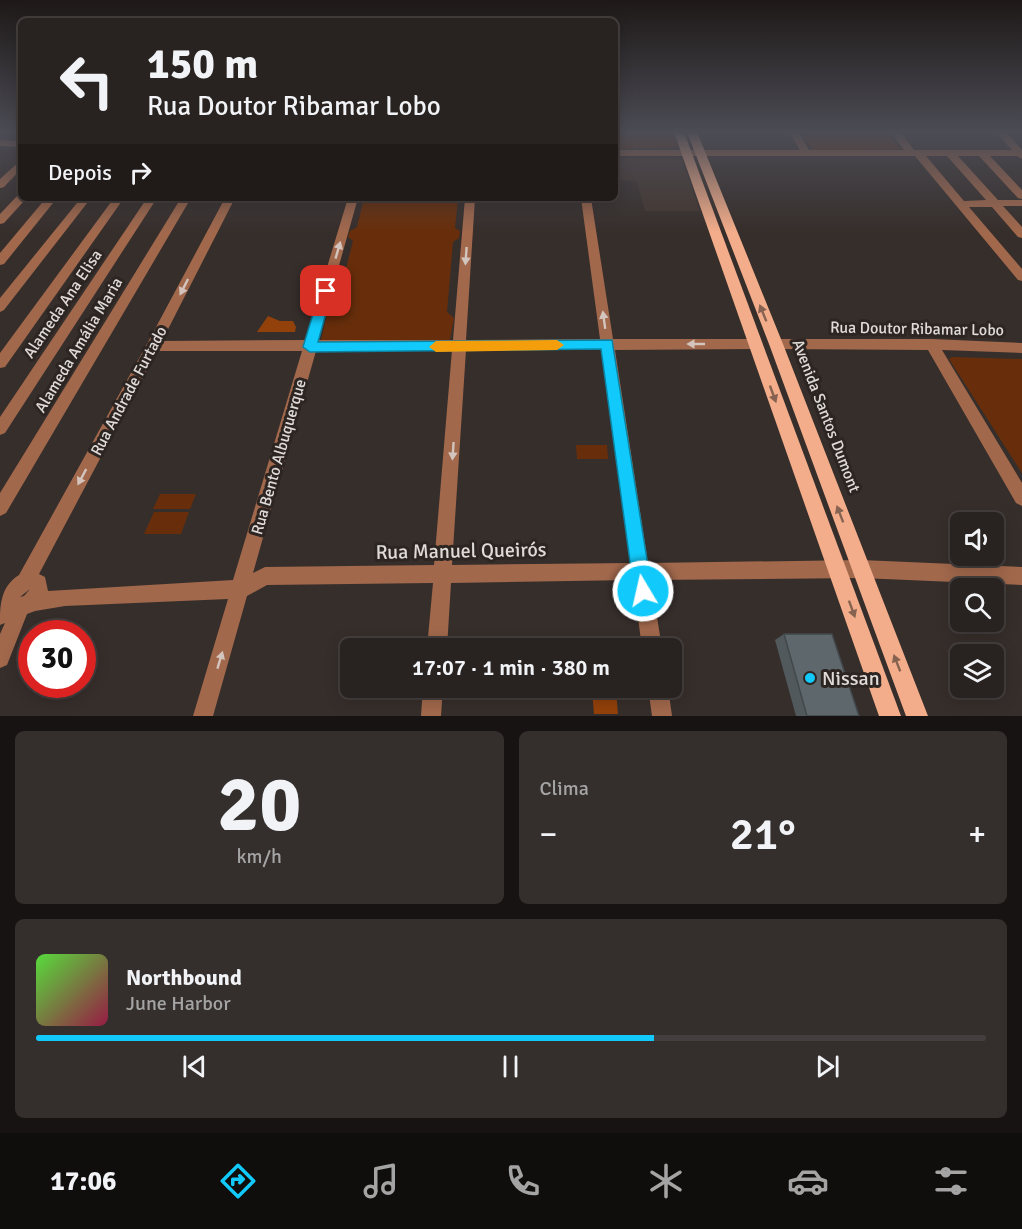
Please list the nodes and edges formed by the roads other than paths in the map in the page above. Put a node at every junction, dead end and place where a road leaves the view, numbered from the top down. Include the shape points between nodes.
1 (697, 165) edge
2 (700, 165) edge
3 (925, 165) edge
4 (961, 165) edge
5 (994, 165) edge
6 (18, 166) edge
7 (0, 185) edge
8 (1022, 196) edge
9 (18, 201) edge
10 (50, 201) edge
11 (84, 201) edge
12 (117, 201) edge
13 (150, 201) edge
14 (184, 201) edge
15 (228, 201) edge
16 (352, 201) edge
17 (470, 201) edge
18 (586, 201) edge
19 (996, 203) junction
20 (1022, 203) edge
21 (960, 204) junction
22 (0, 221) edge
23 (1022, 234) edge
24 (716, 235) junction
25 (733, 235) junction
26 (721, 250) junction
27 (738, 250) junction
28 (0, 261) edge
29 (1020, 271) edge
30 (0, 307) edge
31 (607, 344) junction
32 (755, 344) junction
33 (776, 344) junction
34 (932, 344) junction
35 (153, 346) junction
36 (310, 347) junction
37 (460, 347) junction
38 (1022, 348) edge
39 (0, 363) edge
40 (0, 429) edge
41 (1022, 498) edge
42 (0, 508) edge
43 (837, 569) junction
44 (861, 569) junction
45 (640, 572) junction
46 (444, 574) junction
47 (1022, 576) edge
48 (242, 589) junction
49 (18, 602) edge
50 (438, 638) edge
51 (650, 638) edge
52 (2, 650) edge
53 (433, 698) edge
54 (660, 698) edge
55 (203, 716) edge
56 (431, 716) edge
57 (662, 716) edge
58 (890, 716) edge
59 (917, 716) edge

1 - 24 main road, Avenida Santos Dumont
2 - 25 main road, Avenida Santos Dumont
3 - 21 street
4 - 19 street
5 - 8 street
6 - 7 street
9 - 22 street
10 - 28 street
11 - 30 street
12 - 39 street
13 - 40 street, Alameda Ana Elisa
14 - 42 street, Alameda Amália Maria
15 -> 35 street, Rua Andrade Furtado
36 -> 16 street, Rua Bento Albuquerque
17 -> 37 street
31 -> 18 street
19 - 20 street
19 - 21 street
19 - 23 street
21 - 29 street
24 - 25 main road
24 - 26 main road, Avenida Santos Dumont
25 - 27 main road, Avenida Santos Dumont
26 - 27 main road
26 - 32 main road, Avenida Santos Dumont
33 -> 27 main road, Avenida Santos Dumont
32 -> 31 street
31 - 37 street
31 - 45 street
32 -> 43 main road, Avenida Santos Dumont
33 - 34 street, Rua Doutor Ribamar Lobo
44 -> 33 main road, Avenida Santos Dumont
34 - 38 street, Rua Doutor Ribamar Lobo
34 - 41 street
35 - 36 street
35 -> 49 street, Rua Andrade Furtado
36 - 37 street
36 - 48 street, Rua Bento Albuquerque
37 -> 46 street
43 - 44 street, Rua Manuel Queirós
43 - 45 street, Rua Manuel Queirós
43 -> 58 main road, Avenida Santos Dumont
44 - 47 street, Rua Manuel Queirós
59 -> 44 main road, Avenida Santos Dumont
45 - 46 street, Rua Manuel Queirós
45 - 51 street
46 - 48 street, Rua Manuel Queirós via 265,576
46 - 50 street
48 - 49 street, Rua Manuel Queirós
55 -> 48 street, Rua Bento Albuquerque
49 - 52 street, Rua Andrade Furtado
53 - 56 street
54 - 57 street

